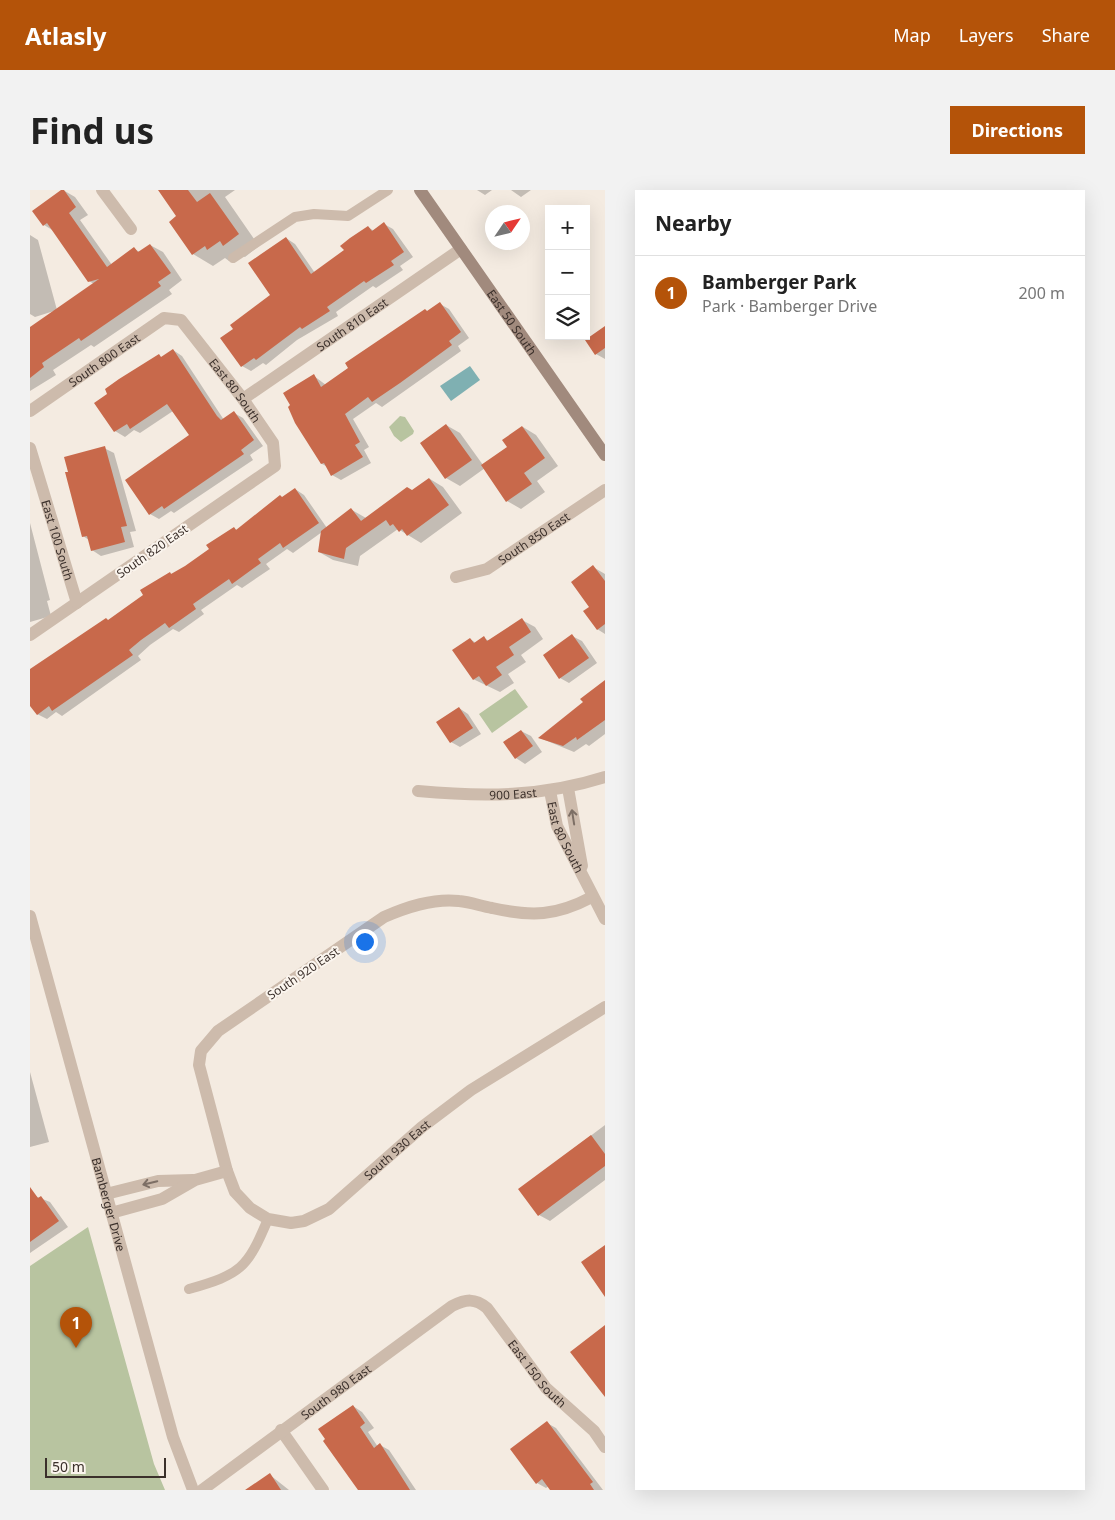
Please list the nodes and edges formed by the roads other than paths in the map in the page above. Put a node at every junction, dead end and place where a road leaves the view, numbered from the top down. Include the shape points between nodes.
1 (102, 190) edge
2 (388, 190) edge
3 (420, 190) edge
4 (131, 229) dead end
5 (461, 249) junction
6 (233, 258) dead end
7 (181, 320) joint
8 (244, 400) junction
9 (30, 410) edge
10 (30, 448) edge
11 (605, 455) edge
12 (275, 466) joint
13 (605, 490) edge
14 (456, 576) dead end
15 (77, 603) junction
16 (30, 635) edge
17 (605, 777) edge
18 (568, 788) junction
19 (418, 791) dead end
20 (550, 791) junction
21 (584, 881) junction
22 (592, 898) junction
23 (30, 916) edge
24 (605, 919) edge
25 (605, 1008) edge
26 (227, 1171) junction
27 (195, 1180) junction
28 (106, 1194) junction
29 (112, 1213) junction
30 (268, 1219) junction
31 (189, 1289) dead end
32 (472, 1300) joint
33 (281, 1430) junction
34 (605, 1447) edge
35 (193, 1490) edge
36 (202, 1490) edge
37 (323, 1490) edge

1 - 4 street
2 - 6 lane via 348,216 314,214 295,217
3 - 5 main road, East 50 South
5 - 8 street, South 810 East
5 - 11 main road, East 50 South
7 - 8 street, East 80 South
7 - 9 street, South 800 East via 164,318
8 - 12 street, East 80 South via 274,443
10 - 15 street, East 100 South
12 - 15 street, South 820 East
13 - 14 street, South 850 East via 487,570
15 - 16 street, South 820 East
17 - 18 street, 900 East
18 - 20 street, 900 East
21 -> 18 street, East 80 South
19 - 20 street, 900 East via 492,796
20 - 21 street, East 80 South via 557,826
21 - 22 street, East 80 South
22 - 24 street, East 80 South
22 - 26 street, South 920 East via 552,914 513,913 458,901 439,901 402,909 384,917 218,1031 201,1051 199,1065
23 - 28 street, Bamberger Drive
25 - 30 street, South 930 East via 471,1090 415,1133 329,1209 304,1221 291,1223
26 - 27 street
26 - 30 street, South 930 East via 235,1192 250,1208
27 -> 28 street via 158,1181
27 - 29 street via 162,1198
28 - 29 street, Bamberger Drive
29 - 35 street, Bamberger Drive via 173,1437
30 - 31 lane via 254,1254 234,1272 223,1279
32 - 33 street, South 980 East via 452,1306
32 - 34 street, East 150 South via 487,1308 546,1388 588,1425
33 - 36 street, South 980 East
33 - 37 street

